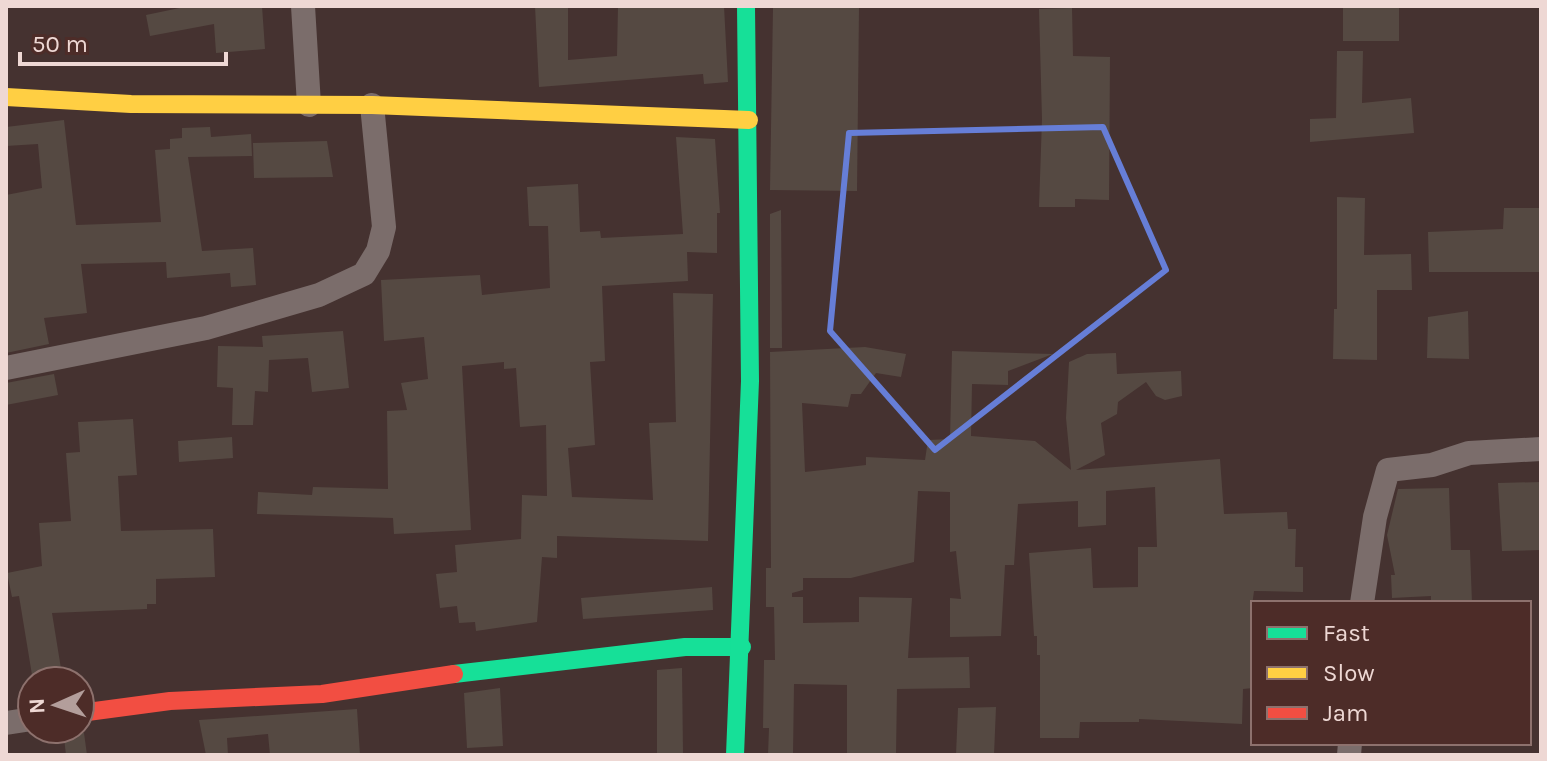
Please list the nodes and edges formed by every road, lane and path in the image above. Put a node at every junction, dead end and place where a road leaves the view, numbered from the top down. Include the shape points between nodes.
1 (303, 6) edge
2 (746, 6) edge
3 (6, 97) edge
4 (309, 105) junction
5 (372, 105) junction
6 (749, 120) junction
7 (6, 368) edge
8 (1541, 449) edge
9 (1362, 601) edge
10 (742, 647) junction
11 (96, 711) edge
12 (735, 755) edge

1 - 4 street
2 - 6 street
3 - 4 street
4 - 5 street
5 - 6 street
5 - 7 street via 384,227 364,274 319,295 206,328
6 - 10 street
8 - 9 street via 1469,453 1432,465 1388,470
10 - 11 street via 655,651 322,694 170,701
10 - 12 street

